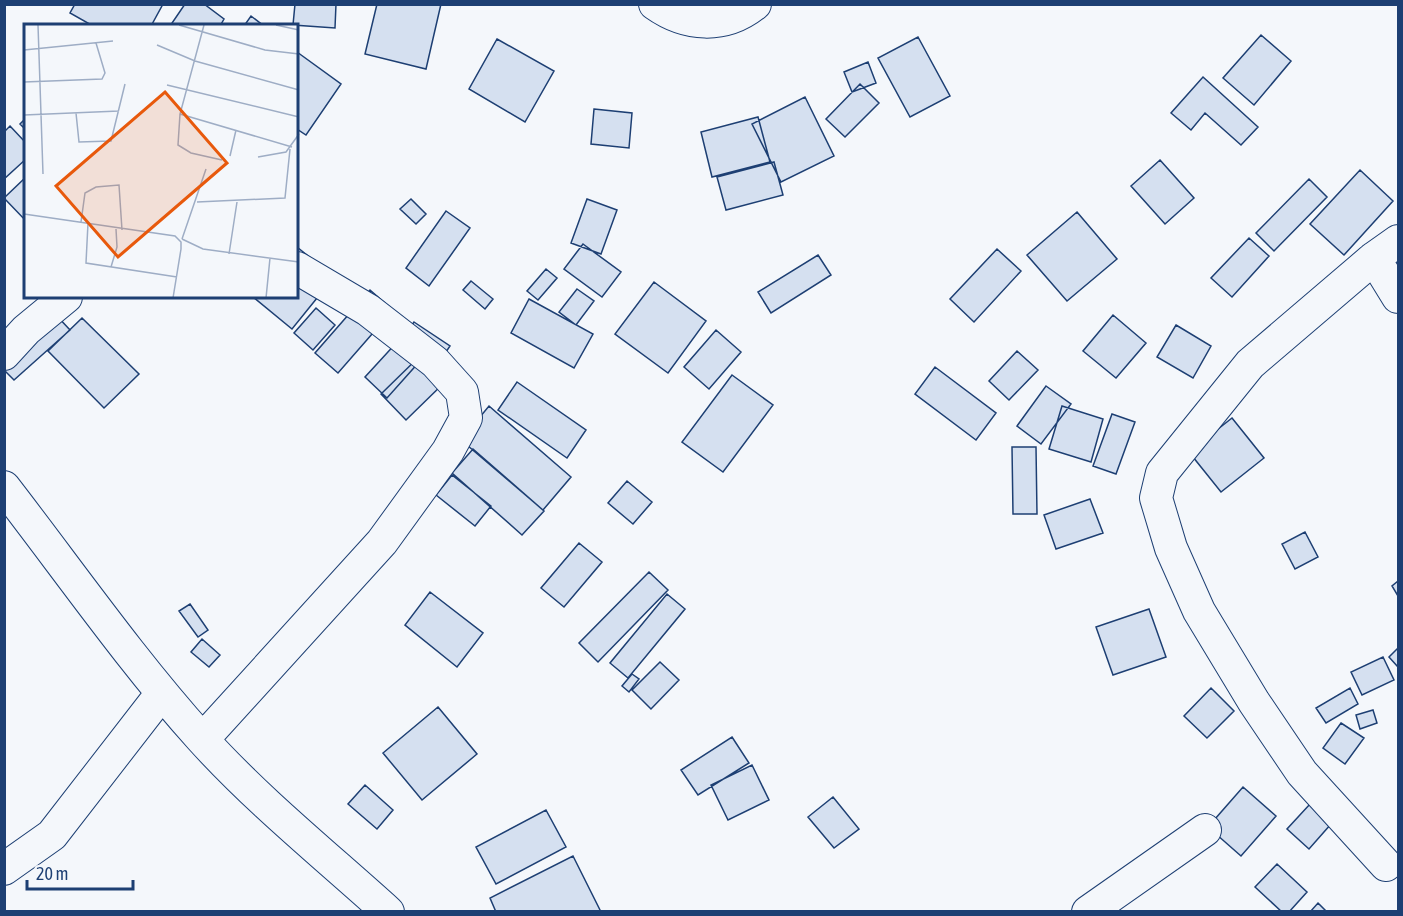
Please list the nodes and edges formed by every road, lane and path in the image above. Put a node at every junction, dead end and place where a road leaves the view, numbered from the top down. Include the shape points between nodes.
1 (655, 4) edge
2 (755, 4) edge
3 (1386, 250) edge
4 (298, 269) edge
5 (1398, 297) edge
6 (65, 298) edge
7 (4, 354) edge
8 (4, 487) edge
9 (162, 693) junction
10 (203, 739) junction
11 (1205, 830) dead end
12 (1386, 865) dead end
13 (4, 869) edge
14 (388, 912) edge
15 (1088, 912) edge

1 - 2 street via 690,21 717,23
3 - 5 street
3 - 12 street via 1250,364 1162,473 1156,498 1171,548 1199,611 1254,702 1302,773
4 - 10 street via 368,310 435,362 462,392 466,418 448,451 382,542
6 - 7 street
8 - 9 street
9 - 10 street
9 - 13 street via 52,835
10 - 14 street
11 - 15 street

